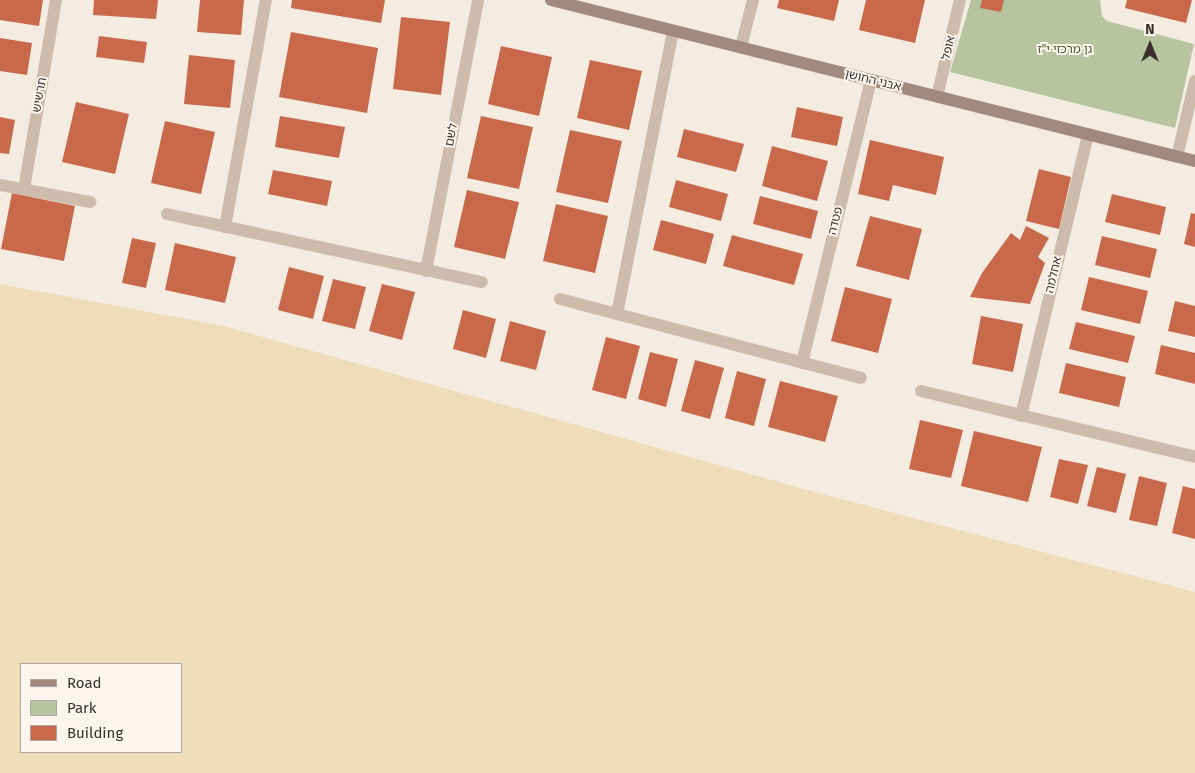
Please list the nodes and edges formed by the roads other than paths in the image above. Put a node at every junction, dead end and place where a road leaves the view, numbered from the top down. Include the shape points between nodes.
1 (56, 0) edge
2 (266, 0) edge
3 (478, 0) edge
4 (551, 0) edge
5 (753, 0) edge
6 (960, 0) edge
7 (673, 31) junction
8 (741, 48) junction
9 (871, 80) junction
10 (1195, 81) edge
11 (937, 97) junction
12 (1088, 134) junction
13 (1177, 157) junction
14 (1195, 161) edge
15 (0, 185) edge
16 (24, 189) junction
17 (90, 202) dead end
18 (167, 214) dead end
19 (225, 227) junction
20 (426, 271) junction
21 (482, 282) dead end
22 (560, 299) dead end
23 (617, 314) junction
24 (802, 363) junction
25 (861, 378) dead end
26 (921, 391) dead end
27 (1021, 416) junction
28 (1195, 457) edge

1 - 16 street, תרשיש
2 - 19 street
3 - 20 street, לשם
4 - 7 street, אבני החושן
5 - 8 street
6 - 11 street, אופל
7 - 8 street, אבני החושן
7 - 23 street
8 - 9 street, אבני החושן
9 - 11 street, אבני החושן
9 - 24 street, פטדה
10 - 13 street
11 - 12 street, אבני החושן
12 - 13 street, אבני החושן
12 - 27 street, אחלמה
13 - 14 street, אבני החושן
15 - 16 street
16 - 17 street
18 - 19 street
19 - 20 street
20 - 21 street
22 - 23 street
23 - 24 street
24 - 25 street
26 - 27 street
27 - 28 street

